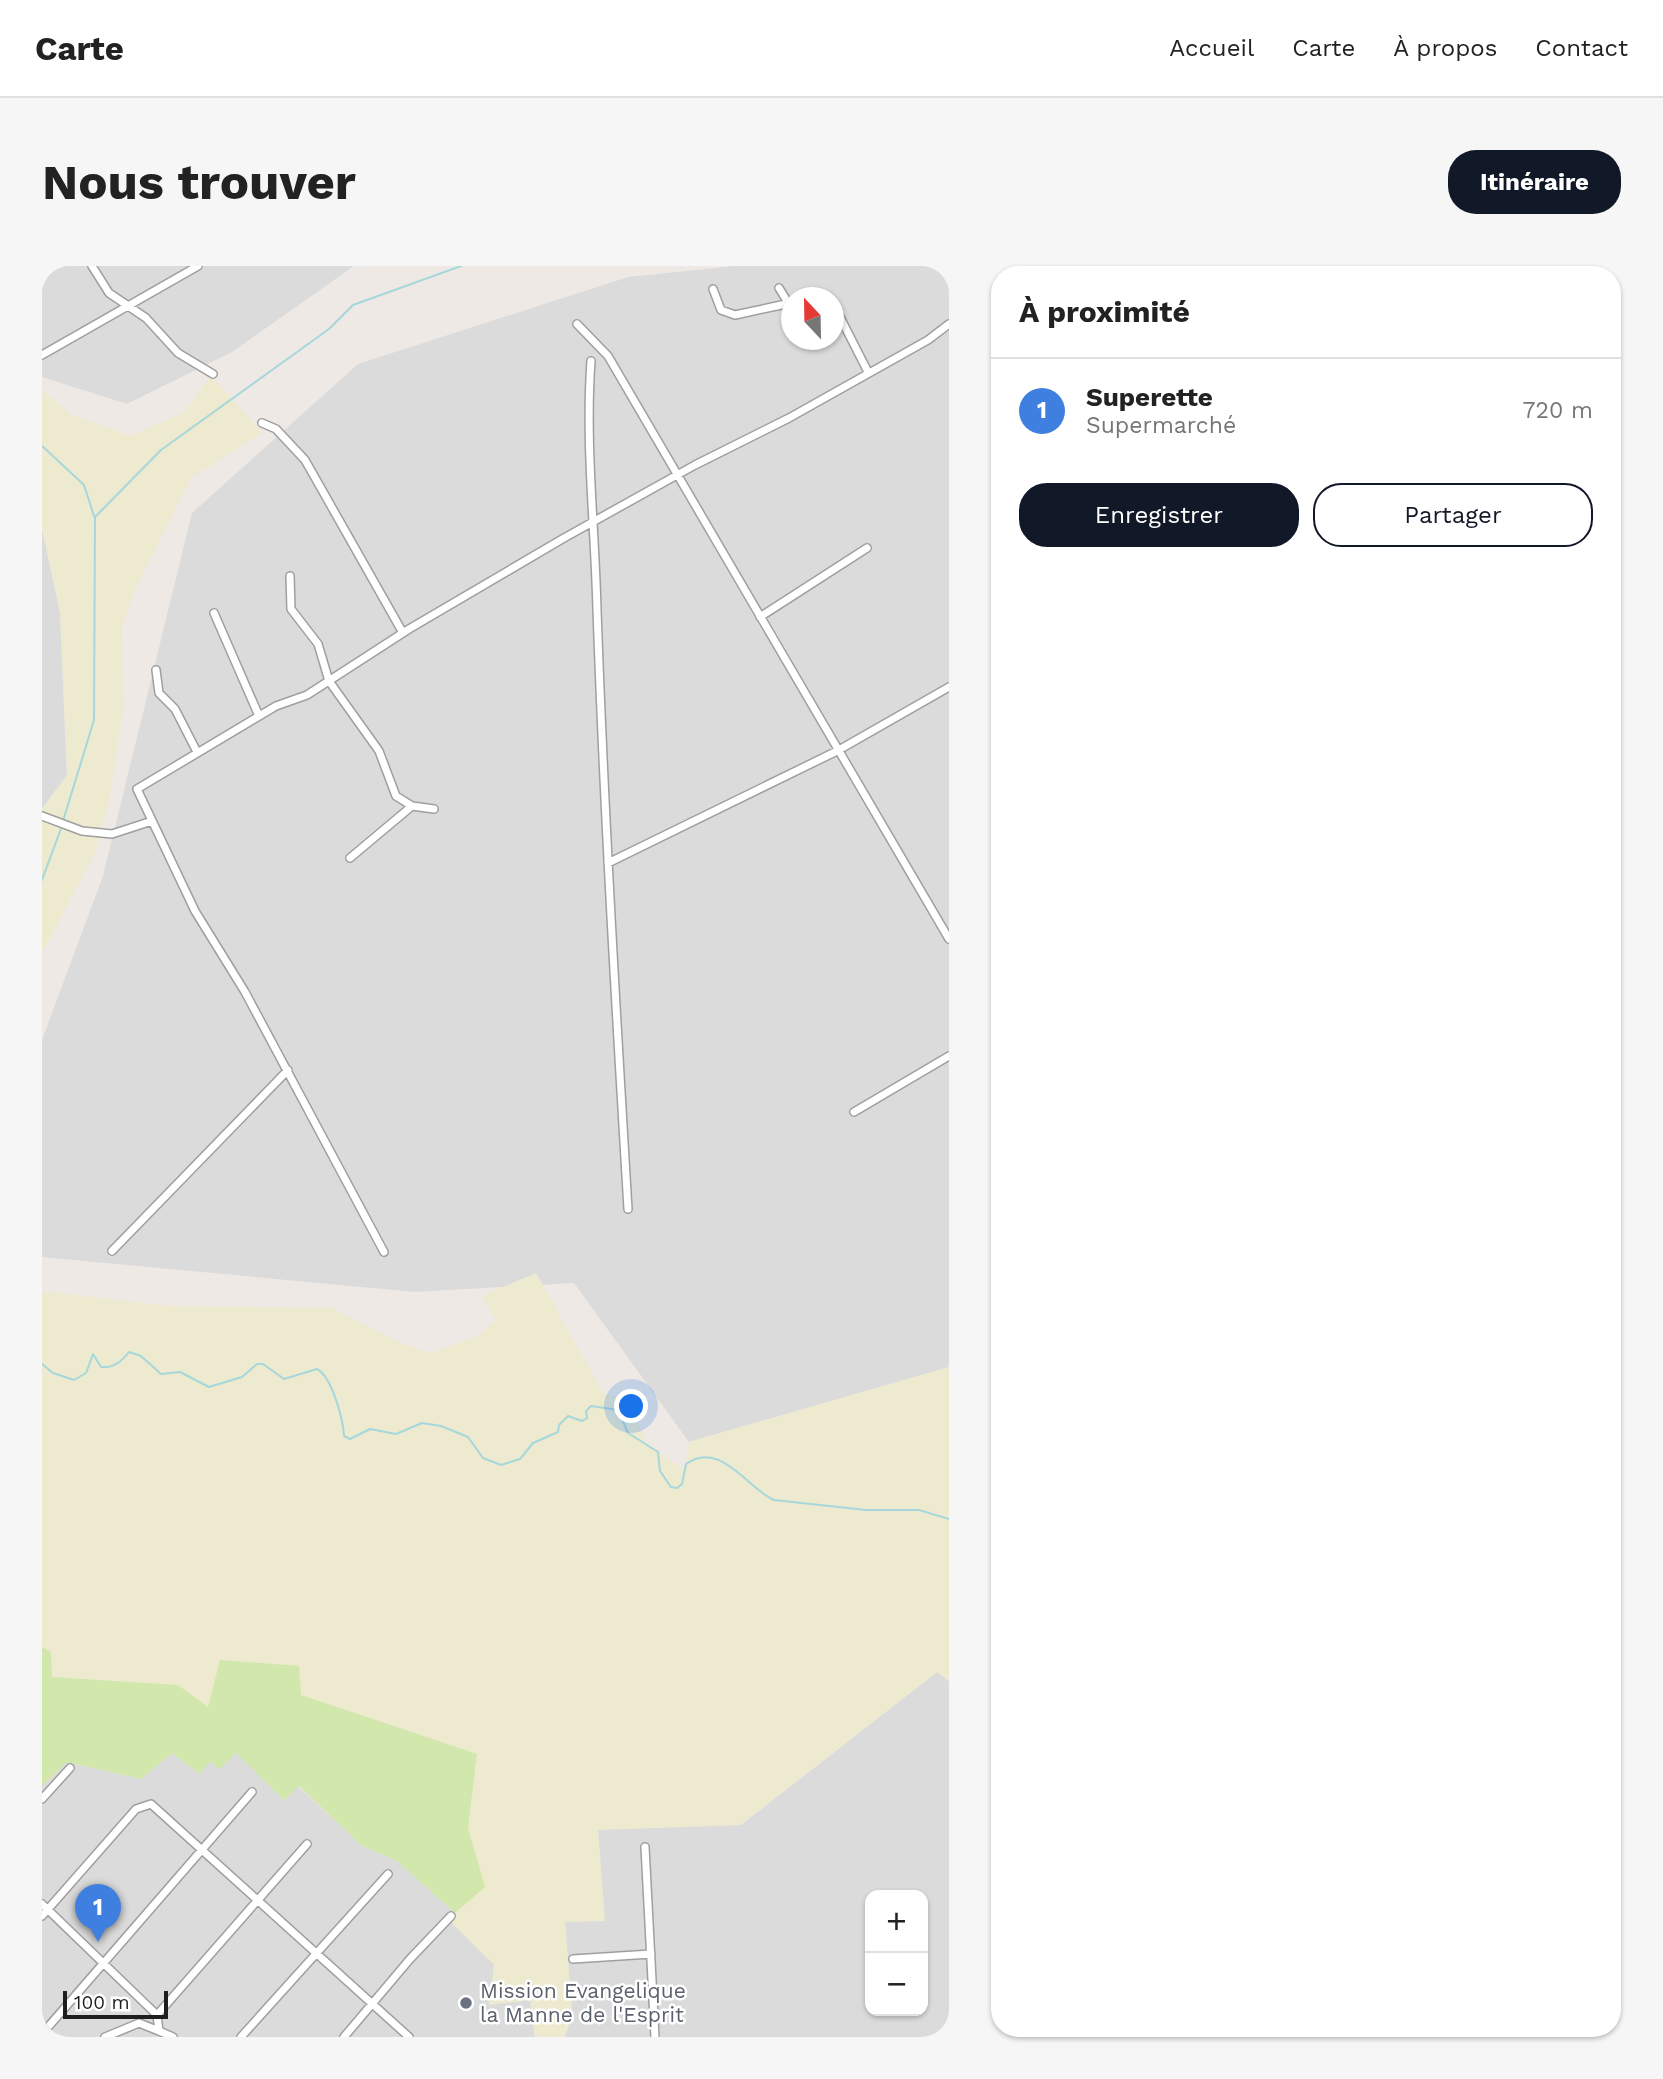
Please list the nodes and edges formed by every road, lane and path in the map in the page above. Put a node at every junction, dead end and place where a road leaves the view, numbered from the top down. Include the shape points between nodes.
1 (92, 266) edge
2 (198, 266) edge
3 (188, 268) edge
4 (779, 288) dead end
5 (713, 289) dead end
6 (781, 292) edge
7 (128, 305) junction
8 (781, 308) edge
9 (576, 324) dead end
10 (949, 324) edge
11 (844, 325) edge
12 (42, 355) edge
13 (591, 361) dead end
14 (868, 372) junction
15 (213, 374) dead end
16 (262, 423) dead end
17 (677, 475) junction
18 (594, 522) junction
19 (867, 548) dead end
20 (290, 576) dead end
21 (214, 612) dead end
22 (760, 617) junction
23 (403, 634) junction
24 (156, 670) dead end
25 (329, 681) junction
26 (949, 687) edge
27 (259, 716) junction
28 (837, 751) junction
29 (197, 752) junction
30 (412, 806) junction
31 (434, 809) dead end
32 (42, 816) edge
33 (152, 821) junction
34 (350, 858) dead end
35 (608, 863) junction
36 (949, 939) edge
37 (949, 1056) edge
38 (288, 1070) junction
39 (854, 1112) dead end
40 (628, 1209) dead end
41 (112, 1251) dead end
42 (384, 1252) dead end
43 (70, 1768) dead end
44 (252, 1792) dead end
45 (42, 1800) edge
46 (307, 1844) dead end
47 (645, 1847) dead end
48 (203, 1852) junction
49 (388, 1874) dead end
50 (257, 1901) junction
51 (45, 1906) edge
52 (42, 1916) edge
53 (451, 1916) dead end
54 (317, 1953) junction
55 (651, 1954) junction
56 (573, 1959) dead end
57 (102, 1965) junction
58 (374, 2005) junction
59 (157, 2015) junction
60 (159, 2031) junction
61 (42, 2034) edge
62 (105, 2037) edge
63 (173, 2037) edge
64 (242, 2037) edge
65 (344, 2037) edge
66 (409, 2037) edge
67 (655, 2037) edge

1 - 7 street via 110,293
2 - 3 street
3 - 7 street
4 - 6 street
5 - 8 street via 721,310 736,315
7 - 12 street
7 - 15 street via 177,353
9 - 17 street via 607,356
10 - 14 street
11 - 14 street
13 - 18 street via 587,415
14 - 17 street
16 - 23 street via 276,429 305,460
17 - 18 street
17 - 22 street
18 - 23 street
18 - 35 street
19 - 22 street
20 - 25 street via 291,609 318,644
21 - 27 street
22 - 28 street
23 - 25 street
24 - 29 street via 159,693 175,709
25 - 27 street
25 - 30 street via 379,751 396,796
26 - 28 street
27 - 29 street
28 - 35 street
28 - 36 street
29 - 33 street via 136,789
30 - 31 street
30 - 34 street
32 - 33 street via 82,831 112,834
33 - 38 street via 195,911
35 - 40 street
37 - 39 street
38 - 41 street
38 - 42 street
43 - 45 street
44 - 48 street
46 - 50 street
47 - 55 street
48 - 50 street
48 - 51 street via 151,1804 142,1804
48 - 57 street
49 - 54 street
50 - 54 street
50 - 59 street
51 - 52 street
51 - 57 street
53 - 58 street
54 - 58 street
54 - 64 street
55 - 56 street
55 - 67 street
57 - 59 street
57 - 61 street
58 - 65 street
58 - 66 street
59 - 60 street
60 - 62 street via 139,2023
60 - 63 street

